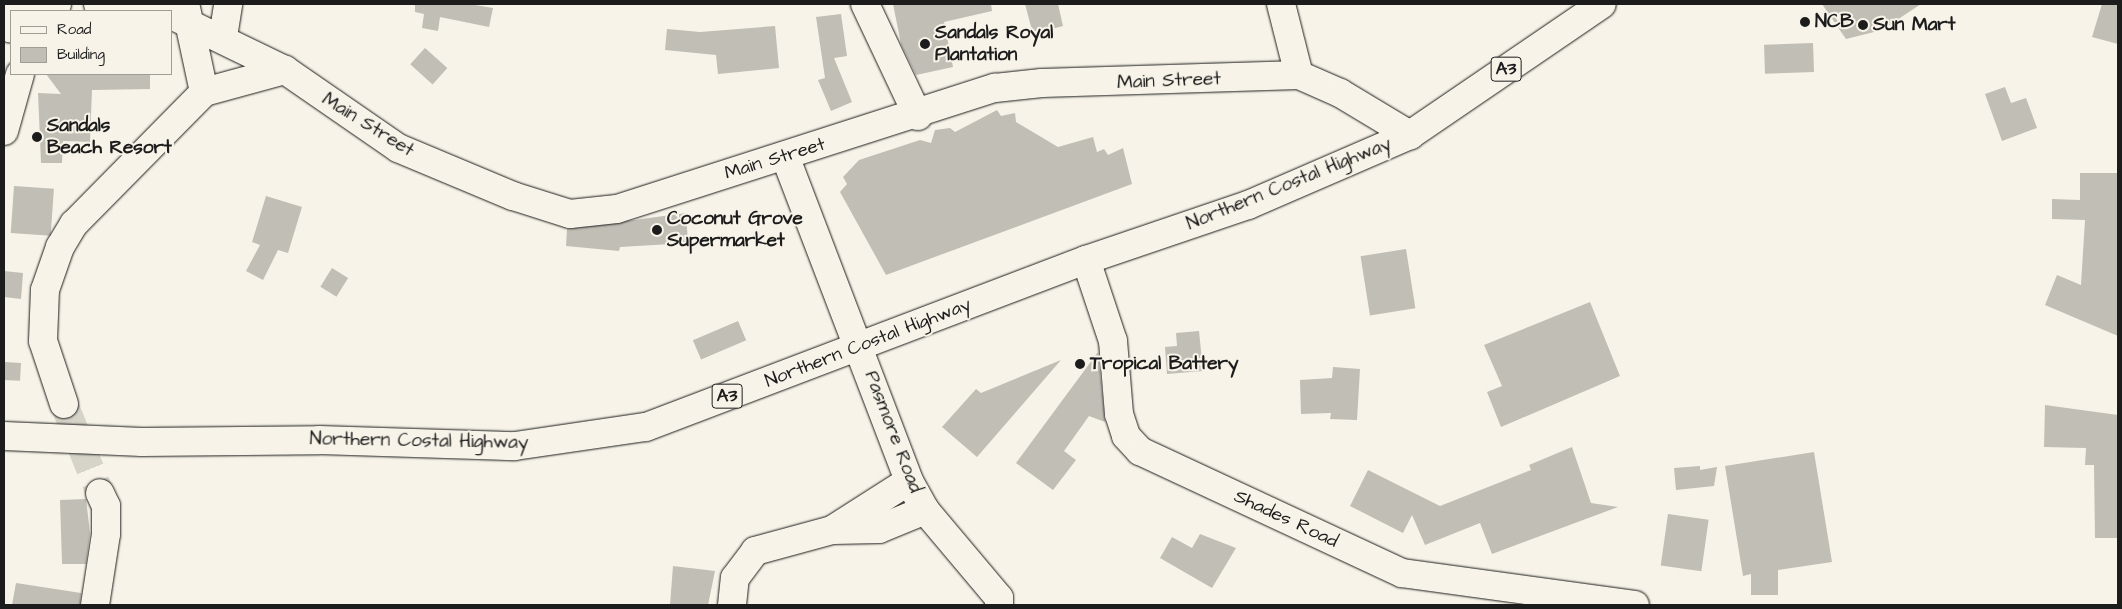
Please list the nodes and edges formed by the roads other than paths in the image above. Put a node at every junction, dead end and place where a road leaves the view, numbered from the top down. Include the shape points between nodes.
1 (56, 4) edge
2 (98, 4) edge
3 (228, 4) edge
4 (865, 4) edge
5 (1281, 4) edge
6 (1602, 4) edge
7 (13, 10) edge
8 (149, 10) edge
9 (181, 12) edge
10 (223, 38) junction
11 (285, 70) junction
12 (20, 75) edge
13 (1299, 76) junction
14 (204, 92) junction
15 (918, 116) junction
16 (4, 131) edge
17 (1410, 135) junction
18 (785, 156) junction
19 (1086, 260) junction
20 (860, 345) junction
21 (64, 404) tunnel mouth
22 (4, 436) edge
23 (909, 481) junction
24 (100, 493) tunnel mouth
25 (925, 510) junction
26 (832, 530) junction
27 (95, 605) edge
28 (732, 605) edge
29 (999, 605) edge
30 (1635, 605) edge

1 - 7 street
2 - 8 street
3 - 10 street
4 - 15 street
5 - 13 street
6 - 17 street, A3
9 - 10 street, Main Street
9 - 14 street
10 - 11 street, Main Street
11 - 14 street
11 - 18 street, Main Street via 398,148 513,196 570,214 617,210
12 - 16 street
13 - 15 street, Main Street via 1042,83 995,88
13 - 17 street, Main Street via 1340,93
14 - 21 street via 74,224 60,247 45,290 43,341
15 - 18 street, Main Street
17 - 19 street, Northern Costal Highway / A3 via 1248,205
18 - 20 street, Pasmore Road
19 - 20 street, Northern Costal Highway / A3
19 - 30 street, Shades Road via 1113,341 1121,421 1126,436 1140,451 1402,573
20 - 22 street, Northern Costal Highway / A3 via 646,427 515,446 319,440 142,442
20 - 23 street, Pasmore Road
23 - 25 street, Pasmore Road
23 - 26 street
24 - 27 street via 106,506 106,534
25 - 26 street via 880,529
25 - 29 street, Pasmore Road via 999,598
26 - 28 street via 755,550 735,578

